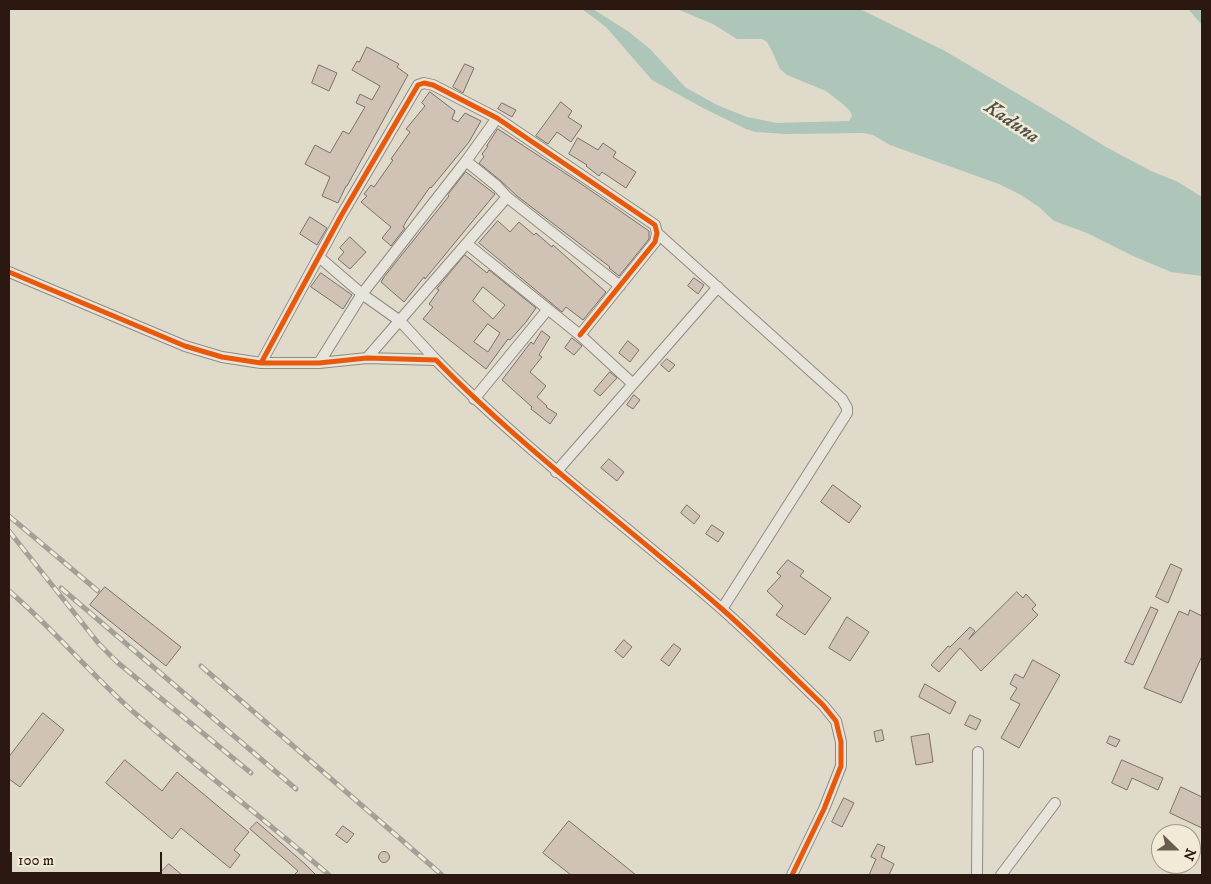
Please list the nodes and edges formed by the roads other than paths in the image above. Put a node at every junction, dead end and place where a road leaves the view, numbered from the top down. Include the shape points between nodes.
1 (497, 118) junction
2 (466, 160) junction
3 (507, 197) junction
4 (657, 233) junction
5 (467, 244) junction
6 (319, 257) junction
7 (9, 272) edge
8 (620, 286) junction
9 (718, 288) junction
10 (362, 294) junction
11 (548, 309) junction
12 (400, 321) junction
13 (580, 335) junction
14 (367, 358) junction
15 (436, 360) junction
16 (261, 363) junction
17 (319, 363) junction
18 (633, 384) junction
19 (474, 399) junction
20 (556, 472) junction
21 (722, 609) junction
22 (978, 752) dead end
23 (1056, 803) dead end
24 (792, 875) edge
25 (977, 875) edge
26 (1001, 875) edge

1 - 2 street
1 - 4 street via 655,225
1 - 6 street via 433,85 418,85
2 - 3 street
2 - 10 street
3 - 5 street
3 - 8 street
4 - 8 street via 655,242
4 - 9 street
5 - 11 street
5 - 12 street
6 - 10 street
6 - 16 street
7 - 16 street via 185,346 222,357
8 - 13 street
9 - 18 street
9 - 21 street via 842,399 847,408 847,413
10 - 12 street
10 - 17 street
11 - 13 street
11 - 19 street
12 - 14 street
12 - 15 street
13 - 18 street
14 - 15 street
14 - 17 street
15 - 19 street
16 - 17 street
18 - 20 street
19 - 20 street
20 - 21 street
21 - 24 street via 824,705 836,722 841,742 841,766
22 - 25 street
23 - 26 street

